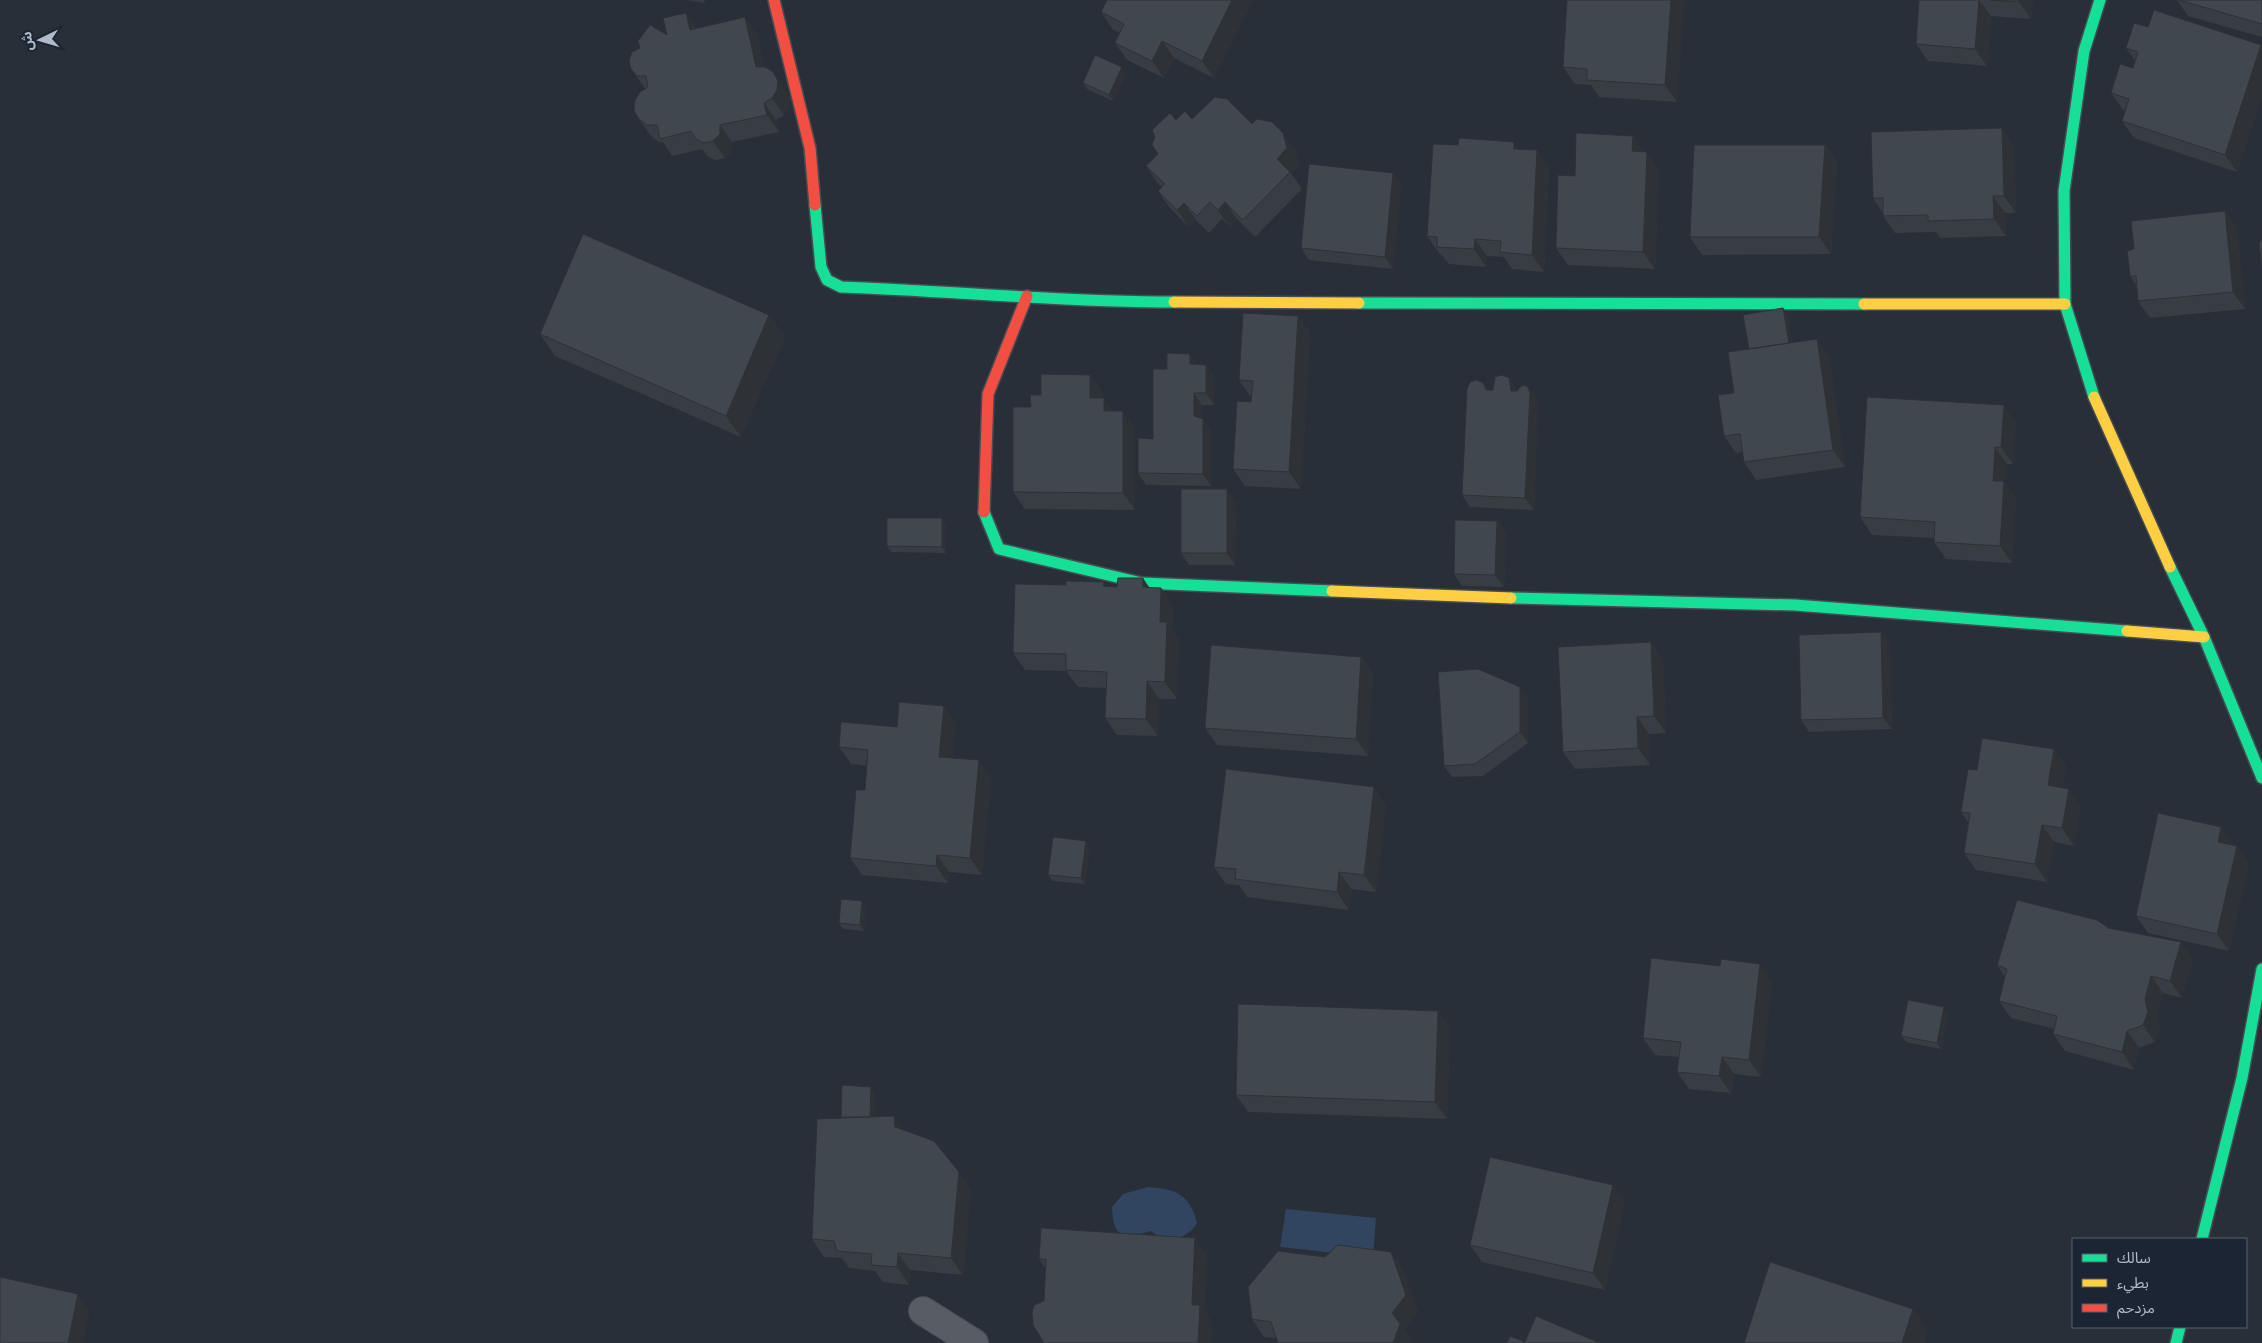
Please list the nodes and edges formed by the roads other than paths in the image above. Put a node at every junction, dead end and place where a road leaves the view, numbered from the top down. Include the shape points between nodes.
1 (774, 0) edge
2 (2100, 0) edge
3 (1028, 296) junction
4 (2065, 304) junction
5 (2204, 637) junction
6 (2262, 778) edge
7 (2262, 969) edge
8 (2202, 1238) edge
9 (923, 1311) dead end
10 (2180, 1328) edge
11 (974, 1343) edge
12 (2176, 1343) edge

1 - 3 street via 810,148 821,267 827,280 841,287
2 - 4 street via 2084,51 2064,191
3 - 4 street via 1112,302
3 - 5 street via 988,394 984,512 999,549 1142,583 1434,596 1795,605
4 - 5 street via 2089,385
5 - 6 street
7 - 8 street via 2242,1078
9 - 11 street
10 - 12 street

